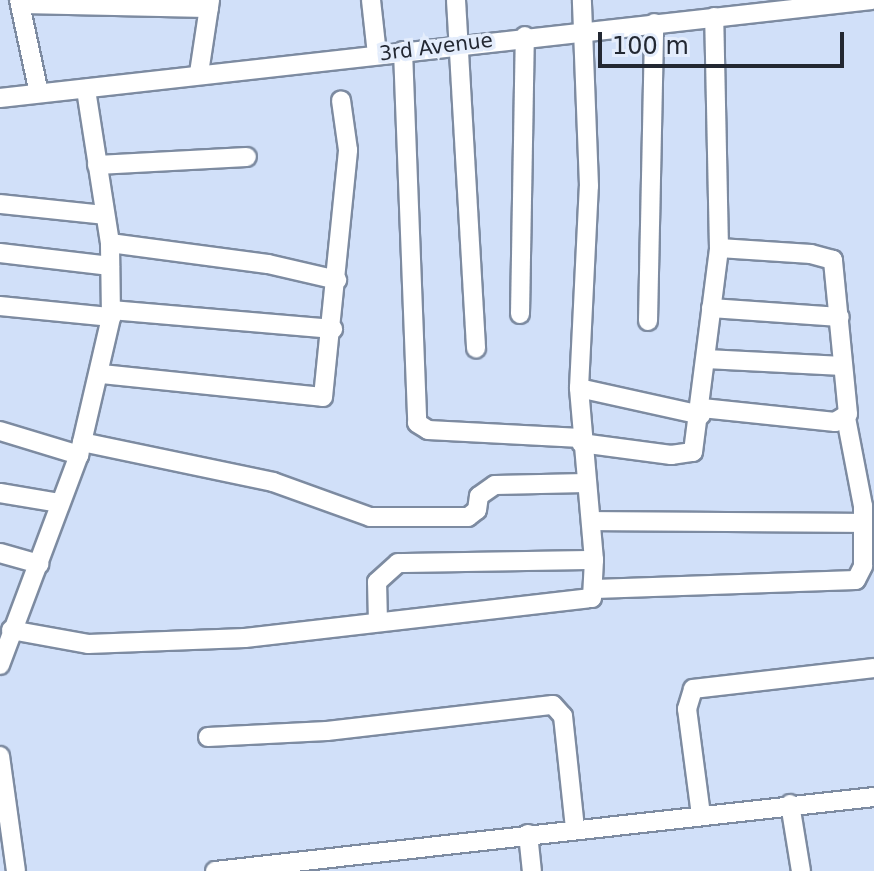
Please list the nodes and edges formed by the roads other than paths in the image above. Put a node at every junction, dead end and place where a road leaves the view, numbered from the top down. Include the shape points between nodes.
1 (371, 0) edge
2 (456, 0) edge
3 (582, 0) edge
4 (860, 1) edge
5 (19, 2) edge
6 (209, 4) edge
7 (788, 5) edge
8 (747, 7) edge
9 (714, 17) junction
10 (654, 23) junction
11 (584, 30) junction
12 (525, 36) junction
13 (461, 43) junction
14 (403, 51) junction
15 (377, 54) junction
16 (199, 73) junction
17 (86, 89) junction
18 (39, 93) junction
19 (0, 98) edge
20 (341, 100) dead end
21 (247, 157) dead end
22 (97, 165) junction
23 (0, 204) edge
24 (104, 215) junction
25 (110, 243) junction
26 (719, 248) junction
27 (0, 253) edge
28 (110, 266) junction
29 (337, 280) junction
30 (0, 306) edge
31 (711, 308) junction
32 (111, 314) junction
33 (520, 314) dead end
34 (840, 317) junction
35 (648, 321) dead end
36 (333, 329) junction
37 (476, 348) dead end
38 (706, 359) junction
39 (843, 366) junction
40 (101, 374) junction
41 (579, 388) junction
42 (701, 411) junction
43 (846, 418) junction
44 (0, 431) edge
45 (581, 441) junction
46 (80, 449) junction
47 (586, 483) junction
48 (0, 493) edge
49 (60, 503) junction
50 (591, 521) junction
51 (863, 523) junction
52 (0, 553) edge
53 (594, 560) junction
54 (39, 564) junction
55 (595, 589) junction
56 (9, 619) edge
57 (378, 622) junction
58 (1, 659) edge
59 (874, 668) edge
60 (208, 737) dead end
61 (0, 757) edge
62 (874, 797) edge
63 (2, 803) edge
64 (790, 804) junction
65 (701, 815) junction
66 (575, 829) junction
67 (528, 834) junction
68 (242, 869) edge
69 (16, 871) edge
70 (215, 871) edge
71 (532, 871) edge
72 (801, 871) edge

1 - 15 street
2 - 13 street
3 - 11 street
4 - 7 street, 3rd Avenue
5 - 6 street
5 - 18 street
6 - 16 street
7 - 8 street, 3rd Avenue
8 - 9 street, 3rd Avenue
9 - 10 street, 3rd Avenue
9 - 26 street
10 - 11 street, 3rd Avenue
10 - 35 street
11 - 12 street, 3rd Avenue
11 - 41 street via 589,186
12 - 13 street, 3rd Avenue
12 - 33 street
13 - 14 street, 3rd Avenue
13 - 37 street
14 - 15 street, 3rd Avenue
14 - 45 street via 417,423 428,430
15 - 16 street, 3rd Avenue
16 - 17 street, 3rd Avenue
17 - 18 street, 3rd Avenue
17 - 22 street
18 - 19 street, 3rd Avenue
20 - 29 street via 348,150
21 - 22 street
22 - 24 street
23 - 24 street
24 - 25 street
25 - 28 street
25 - 29 street via 268,264
26 - 31 street
26 - 34 street via 828,257 838,275
27 - 28 street
28 - 32 street
29 - 36 street
30 - 32 street
31 - 34 street
31 - 38 street
32 - 36 street
32 - 40 street
34 - 39 street
36 - 40 street via 325,396 319,399
38 - 39 street
38 - 42 street
39 - 43 street
40 - 46 street
41 - 42 street
41 - 45 street
42 - 43 street via 814,421
42 - 45 street via 690,455
43 - 51 street
44 - 46 street
45 - 47 street
46 - 47 street via 273,482 334,509 370,517 468,517 477,510 479,496 495,485
46 - 49 street
47 - 50 street
48 - 49 street
49 - 54 street
50 - 51 street
50 - 53 street
51 - 55 street via 861,574 850,582
52 - 54 street
53 - 55 street
53 - 57 street via 398,563 377,582
54 - 56 street
55 - 57 street via 590,599
56 - 57 street via 88,644 245,638
56 - 58 street
59 - 65 street via 693,689 687,709
60 - 66 street via 327,731 553,705 563,716
61 - 63 street
62 - 64 street
63 - 69 street
64 - 65 street
64 - 72 street
65 - 66 street
66 - 67 street
67 - 68 street
67 - 71 street
68 - 70 street

